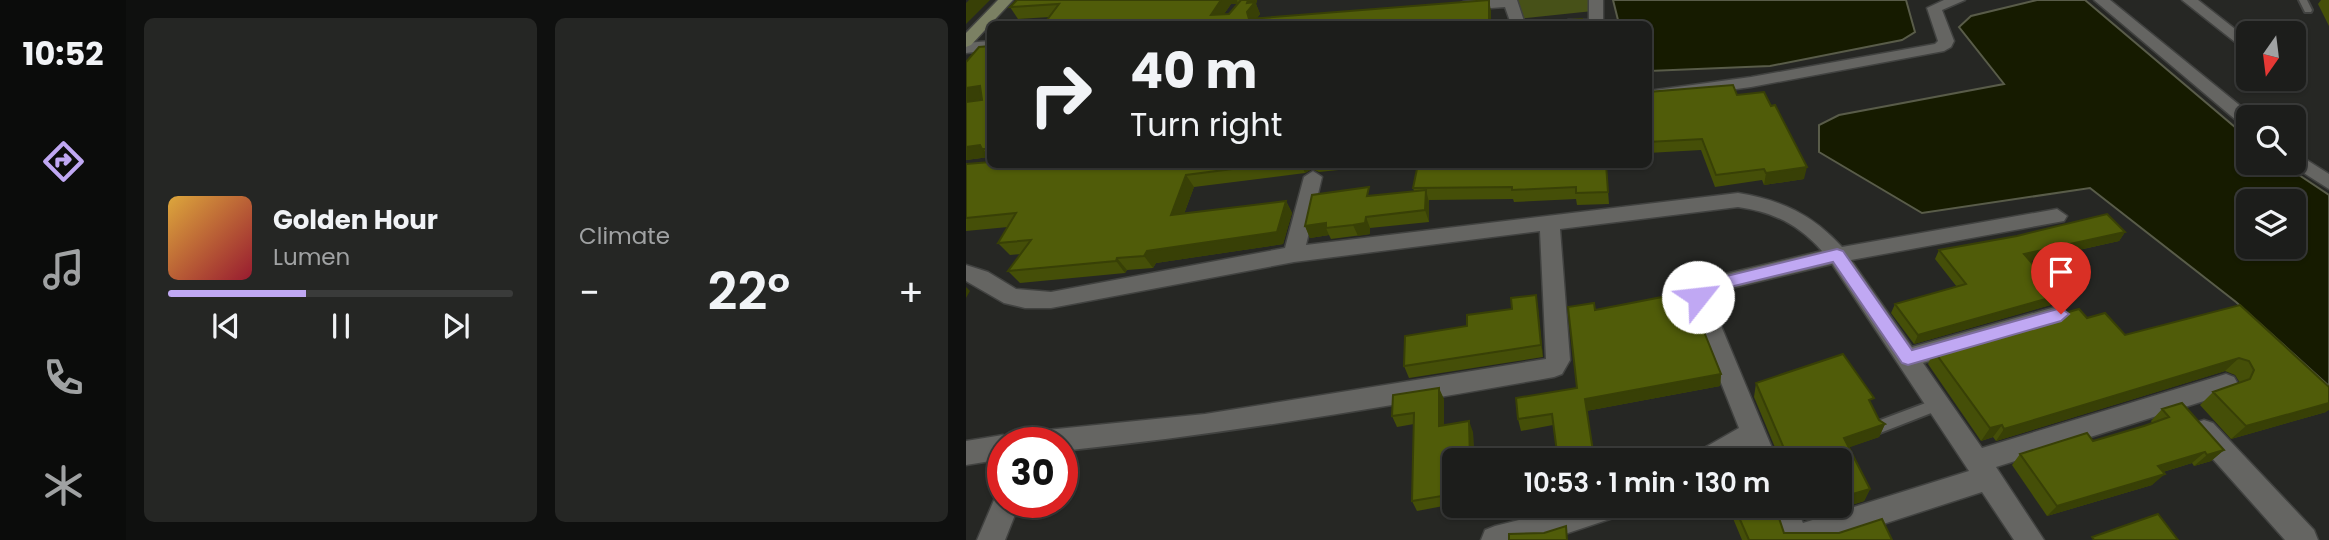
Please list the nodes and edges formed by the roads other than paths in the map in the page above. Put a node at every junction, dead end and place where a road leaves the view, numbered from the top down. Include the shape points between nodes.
1 (1596, 0) edge
2 (1958, 0) edge
3 (2101, 0) edge
4 (2189, 0) edge
5 (2303, 0) edge
6 (1510, 1) edge
7 (1008, 2) edge
8 (1446, 8) edge
9 (2308, 10) dead end
10 (988, 21) edge
11 (1517, 21) edge
12 (1595, 21) edge
13 (987, 22) edge
14 (2236, 38) edge
15 (966, 42) edge
16 (987, 46) edge
17 (966, 48) edge
18 (1652, 95) edge
19 (2236, 111) edge
20 (2306, 167) edge
21 (1313, 177) dead end
22 (2329, 183) edge
23 (2057, 216) dead end
24 (1550, 223) junction
25 (1294, 254) junction
26 (1837, 255) junction
27 (966, 273) edge
28 (2061, 314) edge
29 (1908, 358) junction
30 (2226, 384) edge
31 (2175, 399) junction
32 (1939, 404) junction
33 (1880, 427) edge
34 (1753, 433) junction
35 (1078, 437) edge
36 (1727, 448) edge
37 (1759, 448) edge
38 (987, 450) edge
39 (966, 453) edge
40 (1982, 469) junction
41 (1000, 518) edge
42 (1580, 518) edge
43 (1787, 518) edge
44 (991, 540) edge
45 (1495, 540) edge
46 (1796, 540) edge
47 (2030, 540) edge
48 (2304, 540) edge

1 - 12 street
2 - 18 street via 1934,8 1946,41 1939,48
3 - 19 street
4 - 14 street
5 - 9 lane
6 - 8 street
6 - 11 street
7 - 10 street
13 - 15 street
16 - 17 street
20 - 22 street
21 - 25 street
23 - 26 street
24 - 25 street
24 - 26 street via 1738,200 1786,210 1810,224
24 - 35 street via 1558,360 1554,367 1279,414
25 - 27 street via 1051,300 1002,293 989,281
26 - 29 street
26 - 34 street via 1699,291
28 - 29 street
29 - 32 street
30 - 31 street
31 - 40 street
31 - 48 street
32 - 33 lane
32 - 40 street
34 - 36 street
34 - 37 street
38 - 39 street
40 - 46 street
40 - 47 street
41 - 44 street
42 - 45 street
43 - 46 street

